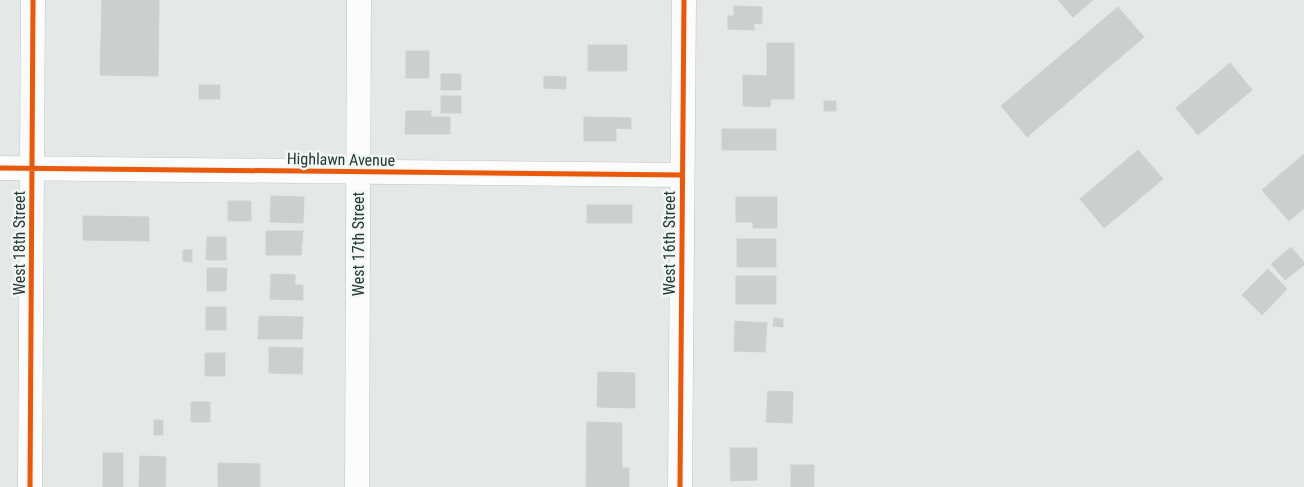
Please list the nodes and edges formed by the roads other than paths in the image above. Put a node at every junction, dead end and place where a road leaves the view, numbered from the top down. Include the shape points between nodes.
1 (33, 0) edge
2 (359, 0) edge
3 (684, 0) edge
4 (0, 168) edge
5 (32, 168) junction
6 (358, 172) junction
7 (682, 175) junction
8 (30, 487) edge
9 (356, 487) edge
10 (680, 487) edge

1 - 5 street, West 18th Street
2 - 6 street, West 17th Street
3 - 7 street, West 16th Street
4 - 5 street, Highlawn Avenue
5 - 6 street, Highlawn Avenue
5 - 8 street, West 18th Street
6 - 7 street, Highlawn Avenue
6 - 9 street, West 17th Street
7 - 10 street, West 16th Street

